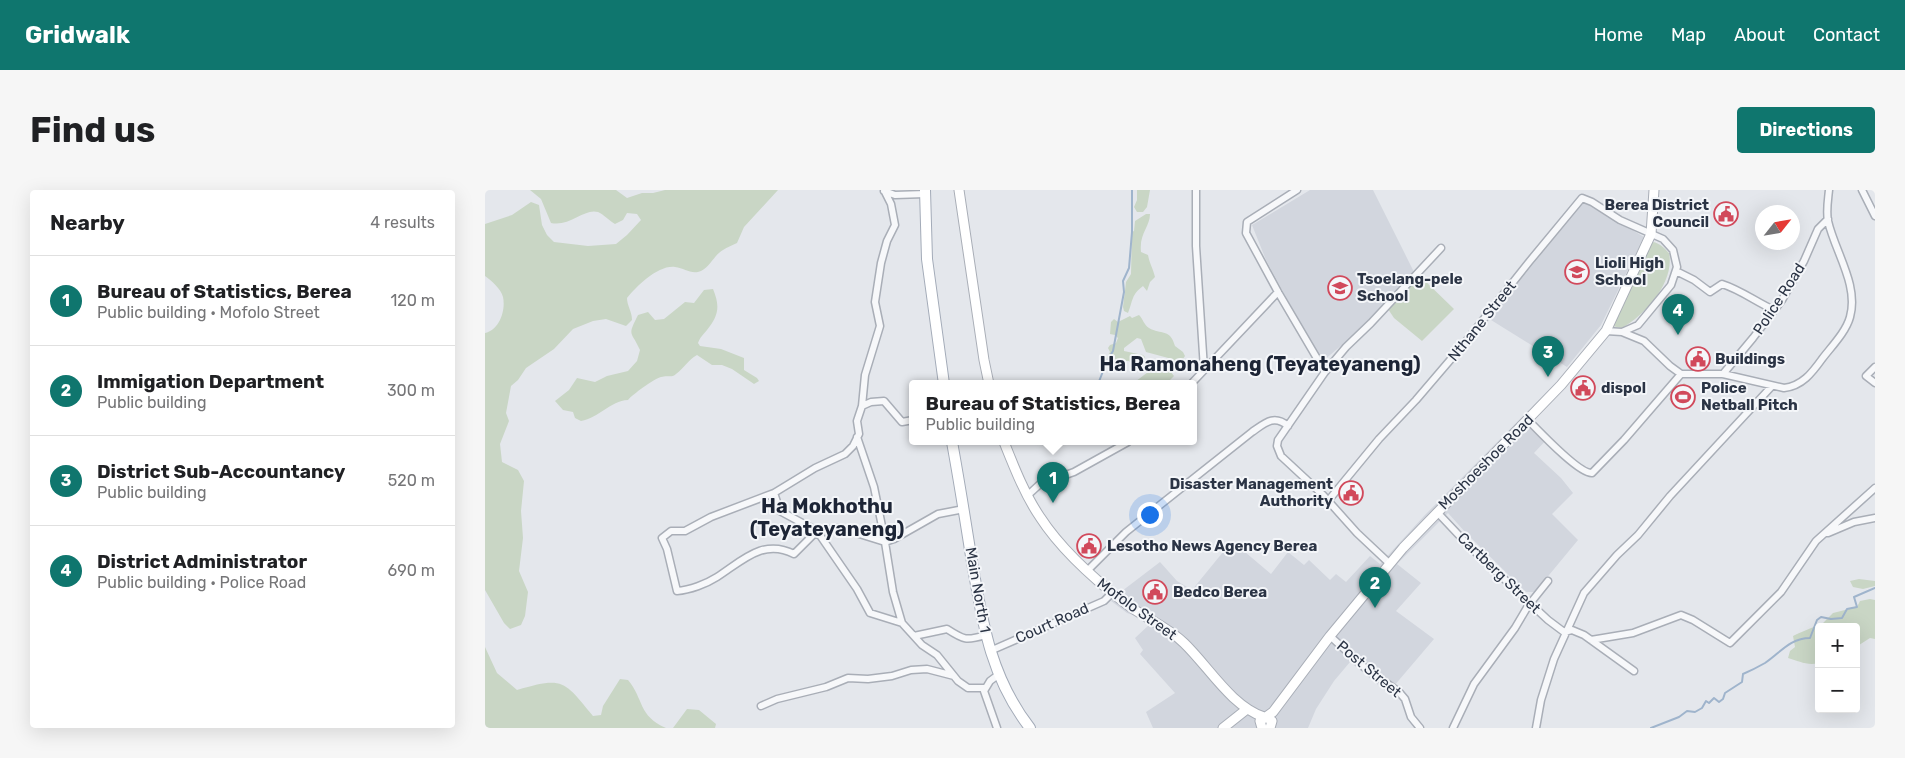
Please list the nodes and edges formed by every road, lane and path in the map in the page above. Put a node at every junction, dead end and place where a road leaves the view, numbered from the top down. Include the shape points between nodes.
1 (959, 190) edge
2 (1196, 190) edge
3 (1297, 190) edge
4 (1587, 190) edge
5 (1654, 190) edge
6 (1829, 190) edge
7 (1862, 190) edge
8 (884, 191) edge
9 (925, 192) edge
10 (1583, 198) junction
11 (1875, 216) edge
12 (1828, 219) junction
13 (1651, 234) junction
14 (1441, 248) dead end
15 (1676, 271) junction
16 (1278, 292) junction
17 (1774, 310) junction
18 (1606, 330) junction
19 (1622, 332) junction
20 (1875, 367) edge
21 (1204, 368) junction
22 (1325, 372) junction
23 (1681, 374) junction
24 (1723, 374) junction
25 (943, 380) edge
26 (988, 380) edge
27 (1194, 380) edge
28 (1875, 383) edge
29 (1773, 386) junction
30 (862, 406) junction
31 (1528, 420) junction
32 (909, 421) edge
33 (1288, 426) junction
34 (857, 437) junction
35 (953, 445) edge
36 (1005, 445) edge
37 (1123, 445) edge
38 (1875, 488) edge
39 (775, 493) junction
40 (1028, 494) junction
41 (1329, 501) junction
42 (964, 508) junction
43 (1437, 512) junction
44 (1875, 518) edge
45 (817, 532) junction
46 (1823, 535) junction
47 (885, 542) junction
48 (1389, 564) junction
49 (1087, 571) junction
50 (1548, 581) dead end
51 (1112, 593) junction
52 (1530, 603) junction
53 (902, 623) junction
54 (1565, 632) junction
55 (914, 636) junction
56 (986, 636) junction
57 (1329, 636) junction
58 (1591, 640) junction
59 (990, 651) junction
60 (1634, 671) dead end
61 (954, 676) junction
62 (998, 676) junction
63 (985, 688) junction
64 (761, 706) dead end
65 (1250, 712) junction
66 (1265, 722) edge
67 (997, 728) edge
68 (1030, 728) edge
69 (1223, 728) edge
70 (1420, 728) edge
71 (1453, 728) edge
72 (1536, 728) edge

1 - 26 street
2 - 21 street via 1196,246
3 - 16 street via 1247,222 1246,233
4 - 10 street, Nthane Street
5 - 13 street, Moshoeshoe Road
6 - 12 street
7 - 11 street
8 - 9 street via 895,195
8 - 30 street via 891,204 895,225 881,263 875,302 879,326 865,375
9 - 25 main road via 927,259
10 - 13 street
10 - 41 street, Nthane Street via 1463,346
12 - 17 street, Police Road via 1818,229 1804,261
12 - 29 street via 1851,293 1850,318 1807,378 1793,387
13 - 15 street via 1663,239 1673,250
13 - 18 street, Moshoeshoe Road
14 - 22 street
15 - 17 street via 1710,292 1722,284
15 - 19 street via 1671,285 1650,312 1638,325
16 - 21 street
16 - 22 street
17 - 24 street, Police Road
18 - 19 street
18 - 31 street, Moshoeshoe Road
19 - 23 street via 1644,341
20 - 28 street via 1866,376
21 - 27 street
22 - 33 street
23 - 24 street
23 - 31 street via 1592,473 1581,469
24 - 29 street
29 - 54 street via 1670,496 1639,535 1592,582
30 - 32 street via 884,401 902,422
30 - 34 street via 857,421
31 - 43 street, Moshoeshoe Road
33 - 41 street via 1278,440 1281,456
33 - 49 street via 1277,419 1270,420 1252,432 1126,532
34 - 39 street via 845,454
34 - 47 street via 874,487
35 - 42 main road, Main North 1
36 - 40 street, Mofolo Street
37 - 40 street via 1074,472 1041,484
38 - 46 street
39 - 45 street via 781,511
39 - 45 street via 711,517 685,532 671,531 662,538 677,591 717,577 752,553 771,549 794,554
40 - 49 street, Mofolo Street via 1040,517
41 - 48 street
42 - 47 street via 938,514
42 - 56 main road, Main North 1
43 - 48 street, Moshoeshoe Road
43 - 52 street, Cartberg Street
44 - 46 street via 1854,522
45 - 47 street via 839,528
45 - 53 street via 870,613
46 - 58 street via 1809,549 1781,592 1730,643 1681,615 1633,633
47 - 53 street
48 - 57 street, Moshoeshoe Road
49 - 51 street, Mofolo Street
50 - 52 street
51 - 59 street, Court Road via 1104,601
51 - 65 street, Mofolo Street via 1168,629
52 - 54 street, Cartberg Street
52 - 71 street via 1474,684
53 - 55 street
54 - 58 street via 1577,631
54 - 72 street via 1553,659
55 - 56 street via 947,629 969,640
55 - 61 street via 937,655
56 - 59 main road, Main North 1
57 - 66 street, Moshoeshoe Road
57 - 70 street, Post Street via 1399,692
58 - 60 street
59 - 62 main road, Main North 1
61 - 63 street via 968,688
61 - 64 street via 927,669 868,679 848,678
62 - 63 street
62 - 68 main road, Main North 1
63 - 67 street
65 - 66 street, Mofolo Street
65 - 69 street

